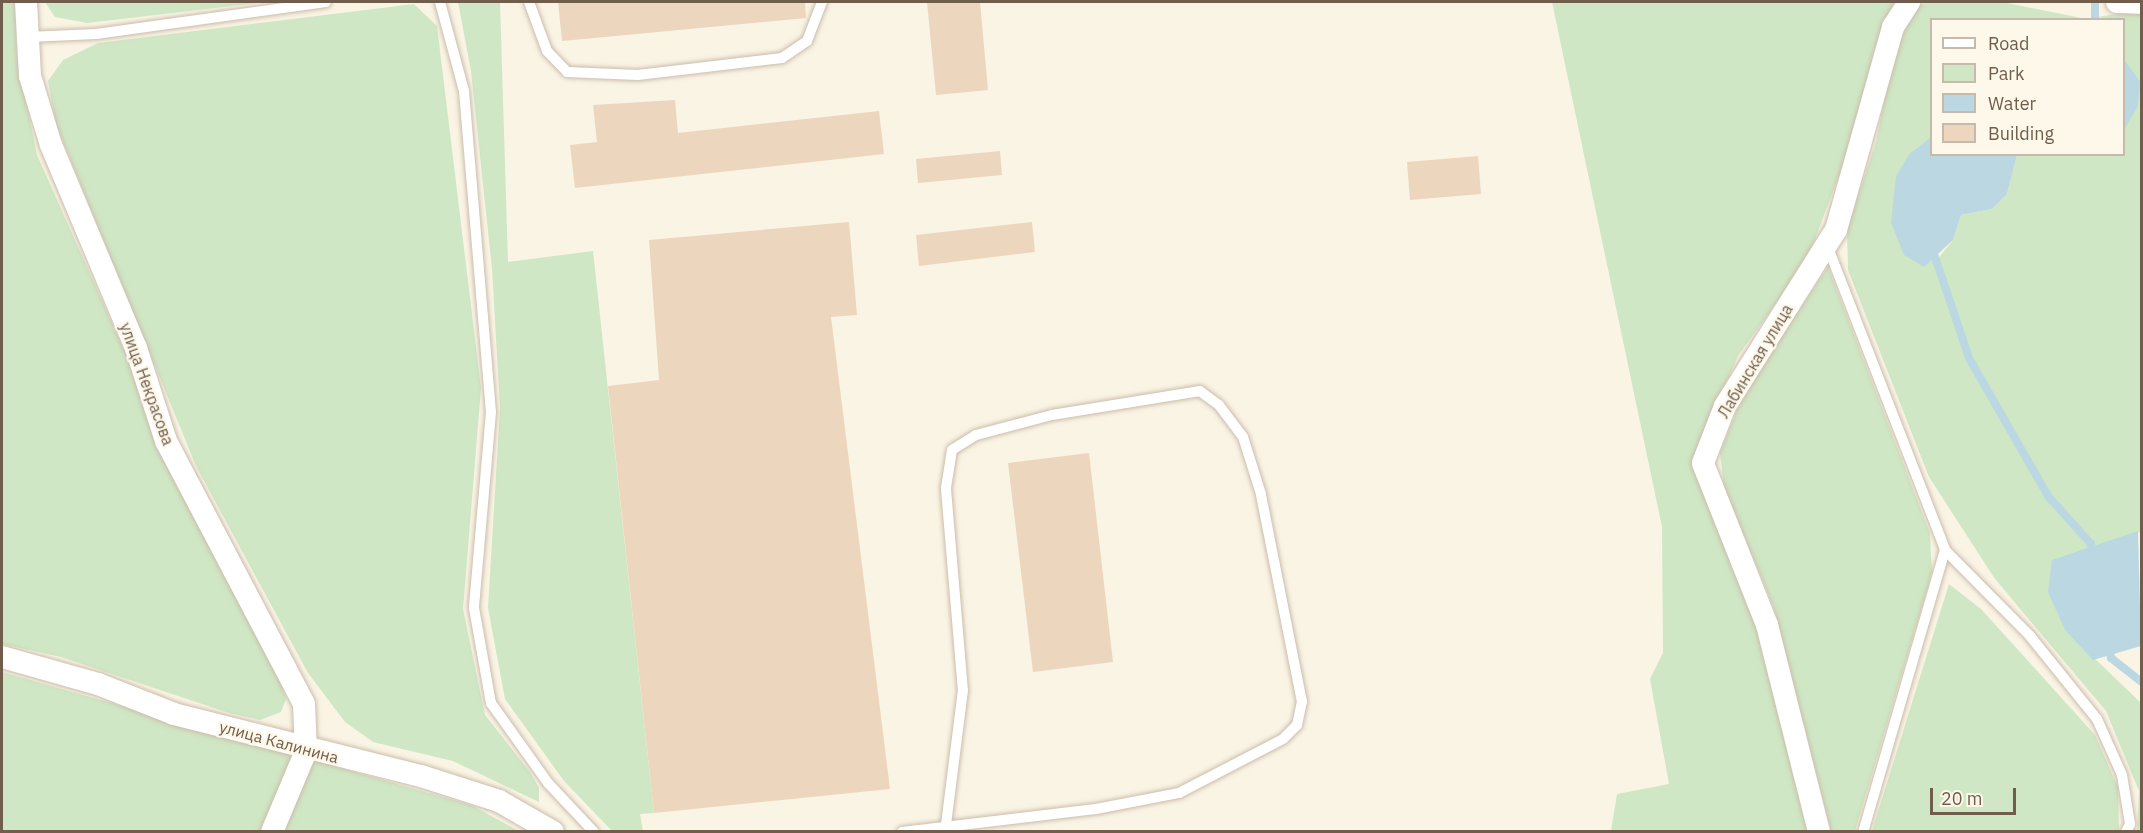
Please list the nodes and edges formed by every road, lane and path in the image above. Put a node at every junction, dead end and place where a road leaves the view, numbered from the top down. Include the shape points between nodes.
1 (26, 2) edge
2 (326, 2) edge
3 (440, 2) edge
4 (529, 2) edge
5 (822, 2) edge
6 (1909, 2) edge
7 (2117, 2) edge
8 (2142, 3) edge
9 (28, 37) junction
10 (1826, 244) junction
11 (1945, 550) junction
12 (2, 657) edge
13 (306, 751) junction
14 (946, 825) junction
15 (272, 831) edge
16 (553, 831) edge
17 (594, 831) edge
18 (902, 831) edge
19 (1819, 831) edge
20 (1863, 831) edge
21 (2126, 831) edge

1 - 9 street, улица Некрасова
2 - 9 lane via 96,34
3 - 17 lane via 464,91 491,412 476,619 491,703 548,783
4 - 5 lane via 547,51 567,72 638,75 782,58 807,41
6 - 10 street, Лабинская улица via 1893,27 1870,121
7 - 8 street
9 - 13 street, улица Некрасова via 30,76 51,145 136,348 166,441 304,704
10 - 11 lane
10 - 19 street, Лабинская улица via 1725,406 1703,463 1767,626
11 - 20 lane
11 - 21 lane via 2030,636 2097,719 2122,775 2130,824
12 - 13 street, улица Калинина
13 - 15 street
13 - 16 street, улица Калинина via 443,783 499,801
14 - 14 lane via 1096,809 1179,793 1283,739 1297,725 1302,702 1261,494 1244,437 1219,405 1200,391 1052,415 976,435 952,450 946,489 963,690
14 - 18 lane

